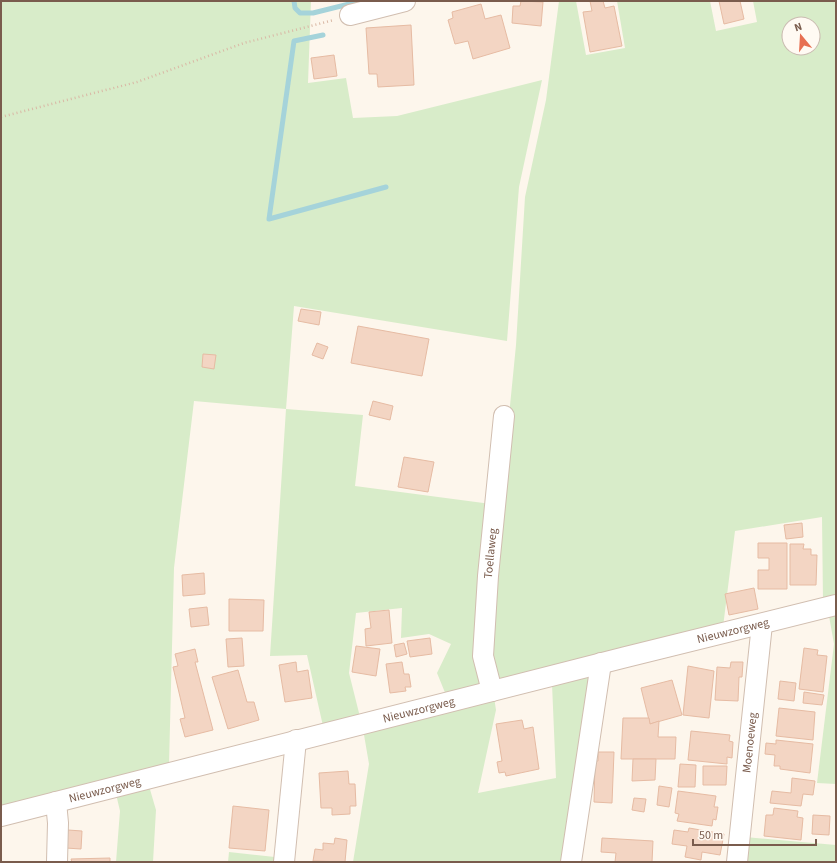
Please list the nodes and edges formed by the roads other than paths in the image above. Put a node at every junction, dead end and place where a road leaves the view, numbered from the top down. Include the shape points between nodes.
1 (405, 1) edge
2 (350, 15) road end
3 (504, 416) dead end
4 (836, 605) edge
5 (762, 624) junction
6 (601, 663) junction
7 (492, 691) junction
8 (296, 740) junction
9 (56, 802) junction
10 (1, 816) edge
11 (57, 862) edge
12 (284, 862) edge
13 (571, 862) edge
14 (737, 862) edge

1 - 2 street
3 - 7 street, Toellaweg via 483,656
4 - 5 street, Nieuwzorgweg
5 - 6 street, Nieuwzorgweg
5 - 14 street, Moenoeweg
6 - 7 street, Nieuwzorgweg
6 - 13 street
7 - 8 street, Nieuwzorgweg
8 - 9 street, Nieuwzorgweg
8 - 12 street
9 - 10 street, Nieuwzorgweg
9 - 11 street

